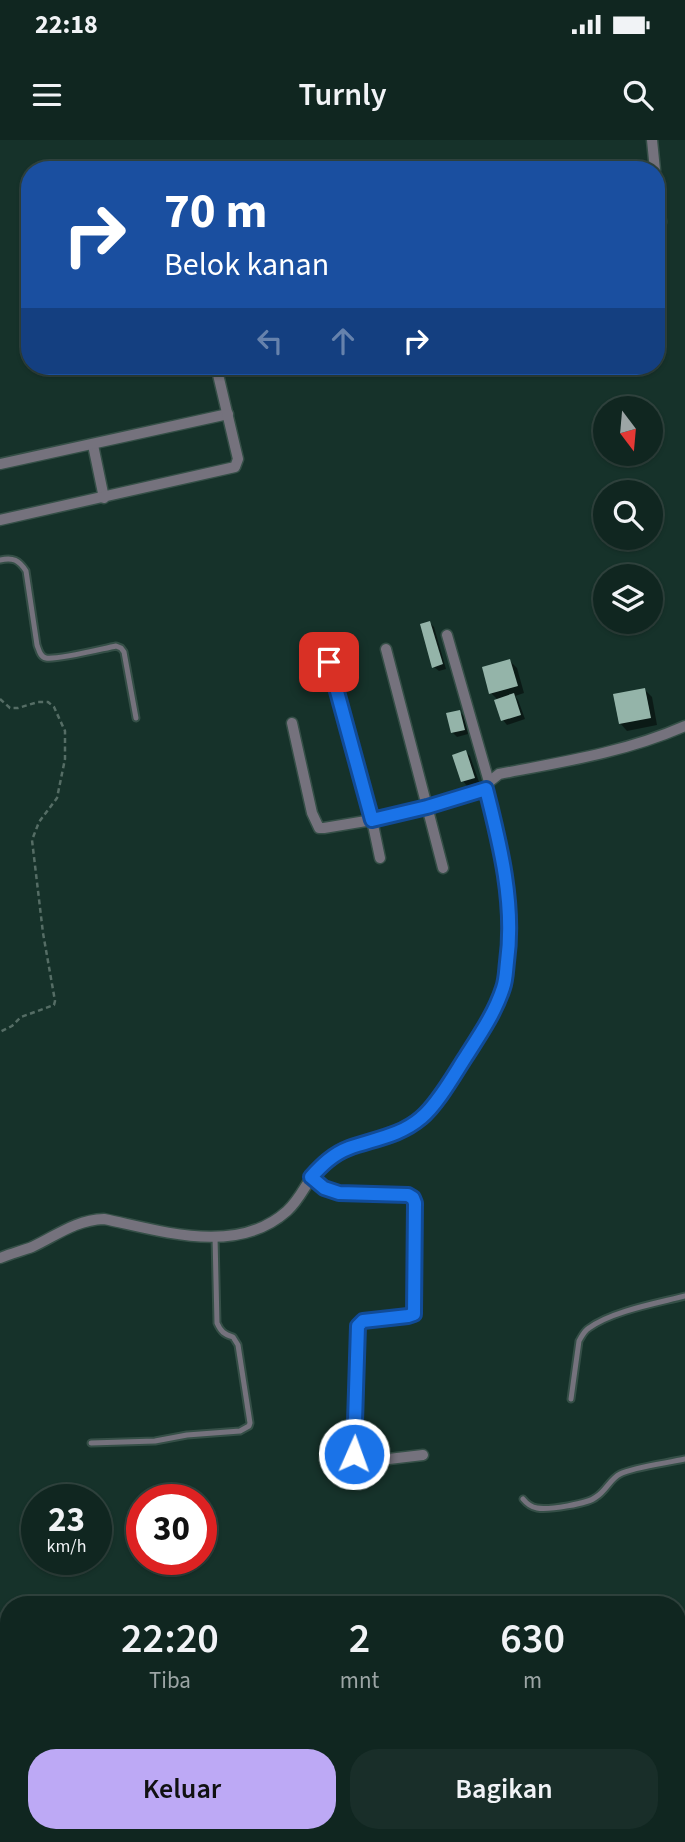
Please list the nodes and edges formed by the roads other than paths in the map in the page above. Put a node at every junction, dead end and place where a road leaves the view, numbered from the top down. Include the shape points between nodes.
1 (652, 140) edge
2 (654, 161) edge
3 (218, 375) edge
4 (228, 414) junction
5 (93, 445) junction
6 (0, 464) edge
7 (104, 498) junction
8 (0, 520) edge
9 (0, 560) edge
10 (447, 635) dead end
11 (386, 649) dead end
12 (329, 662) dead end
13 (136, 718) dead end
14 (292, 723) dead end
15 (685, 726) edge
16 (488, 785) junction
17 (427, 807) junction
18 (372, 820) junction
19 (380, 858) dead end
20 (443, 869) dead end
21 (311, 1177) junction
22 (215, 1237) junction
23 (0, 1258) edge
24 (685, 1296) edge
25 (571, 1399) dead end
26 (91, 1443) dead end
27 (423, 1455) dead end
28 (685, 1459) edge
29 (523, 1499) dead end

1 - 2 street
3 - 4 street
4 - 5 street
4 - 7 street via 238,459 234,467
5 - 6 street
5 - 7 street
7 - 8 street
9 - 13 lane via 16,559 26,571 37,645 45,658 121,648
10 - 16 street
11 - 17 street
12 - 18 street
14 - 18 street via 319,828
15 - 16 street via 615,750 499,774
16 - 17 street
16 - 21 street via 505,872 509,947 504,987 485,1025 424,1116 402,1132 346,1149
17 - 18 street
17 - 20 street
18 - 19 street
21 - 22 street via 289,1210 274,1221 236,1235
21 - 27 street via 339,1193 413,1198 414,1311 411,1316 368,1320 358,1326 354,1454 363,1462
22 - 23 street via 91,1220
22 - 26 lane via 218,1323 224,1334 236,1340 249,1426 240,1431 155,1441
24 - 25 lane via 612,1317 583,1333
28 - 29 lane via 624,1472 586,1502 535,1508

